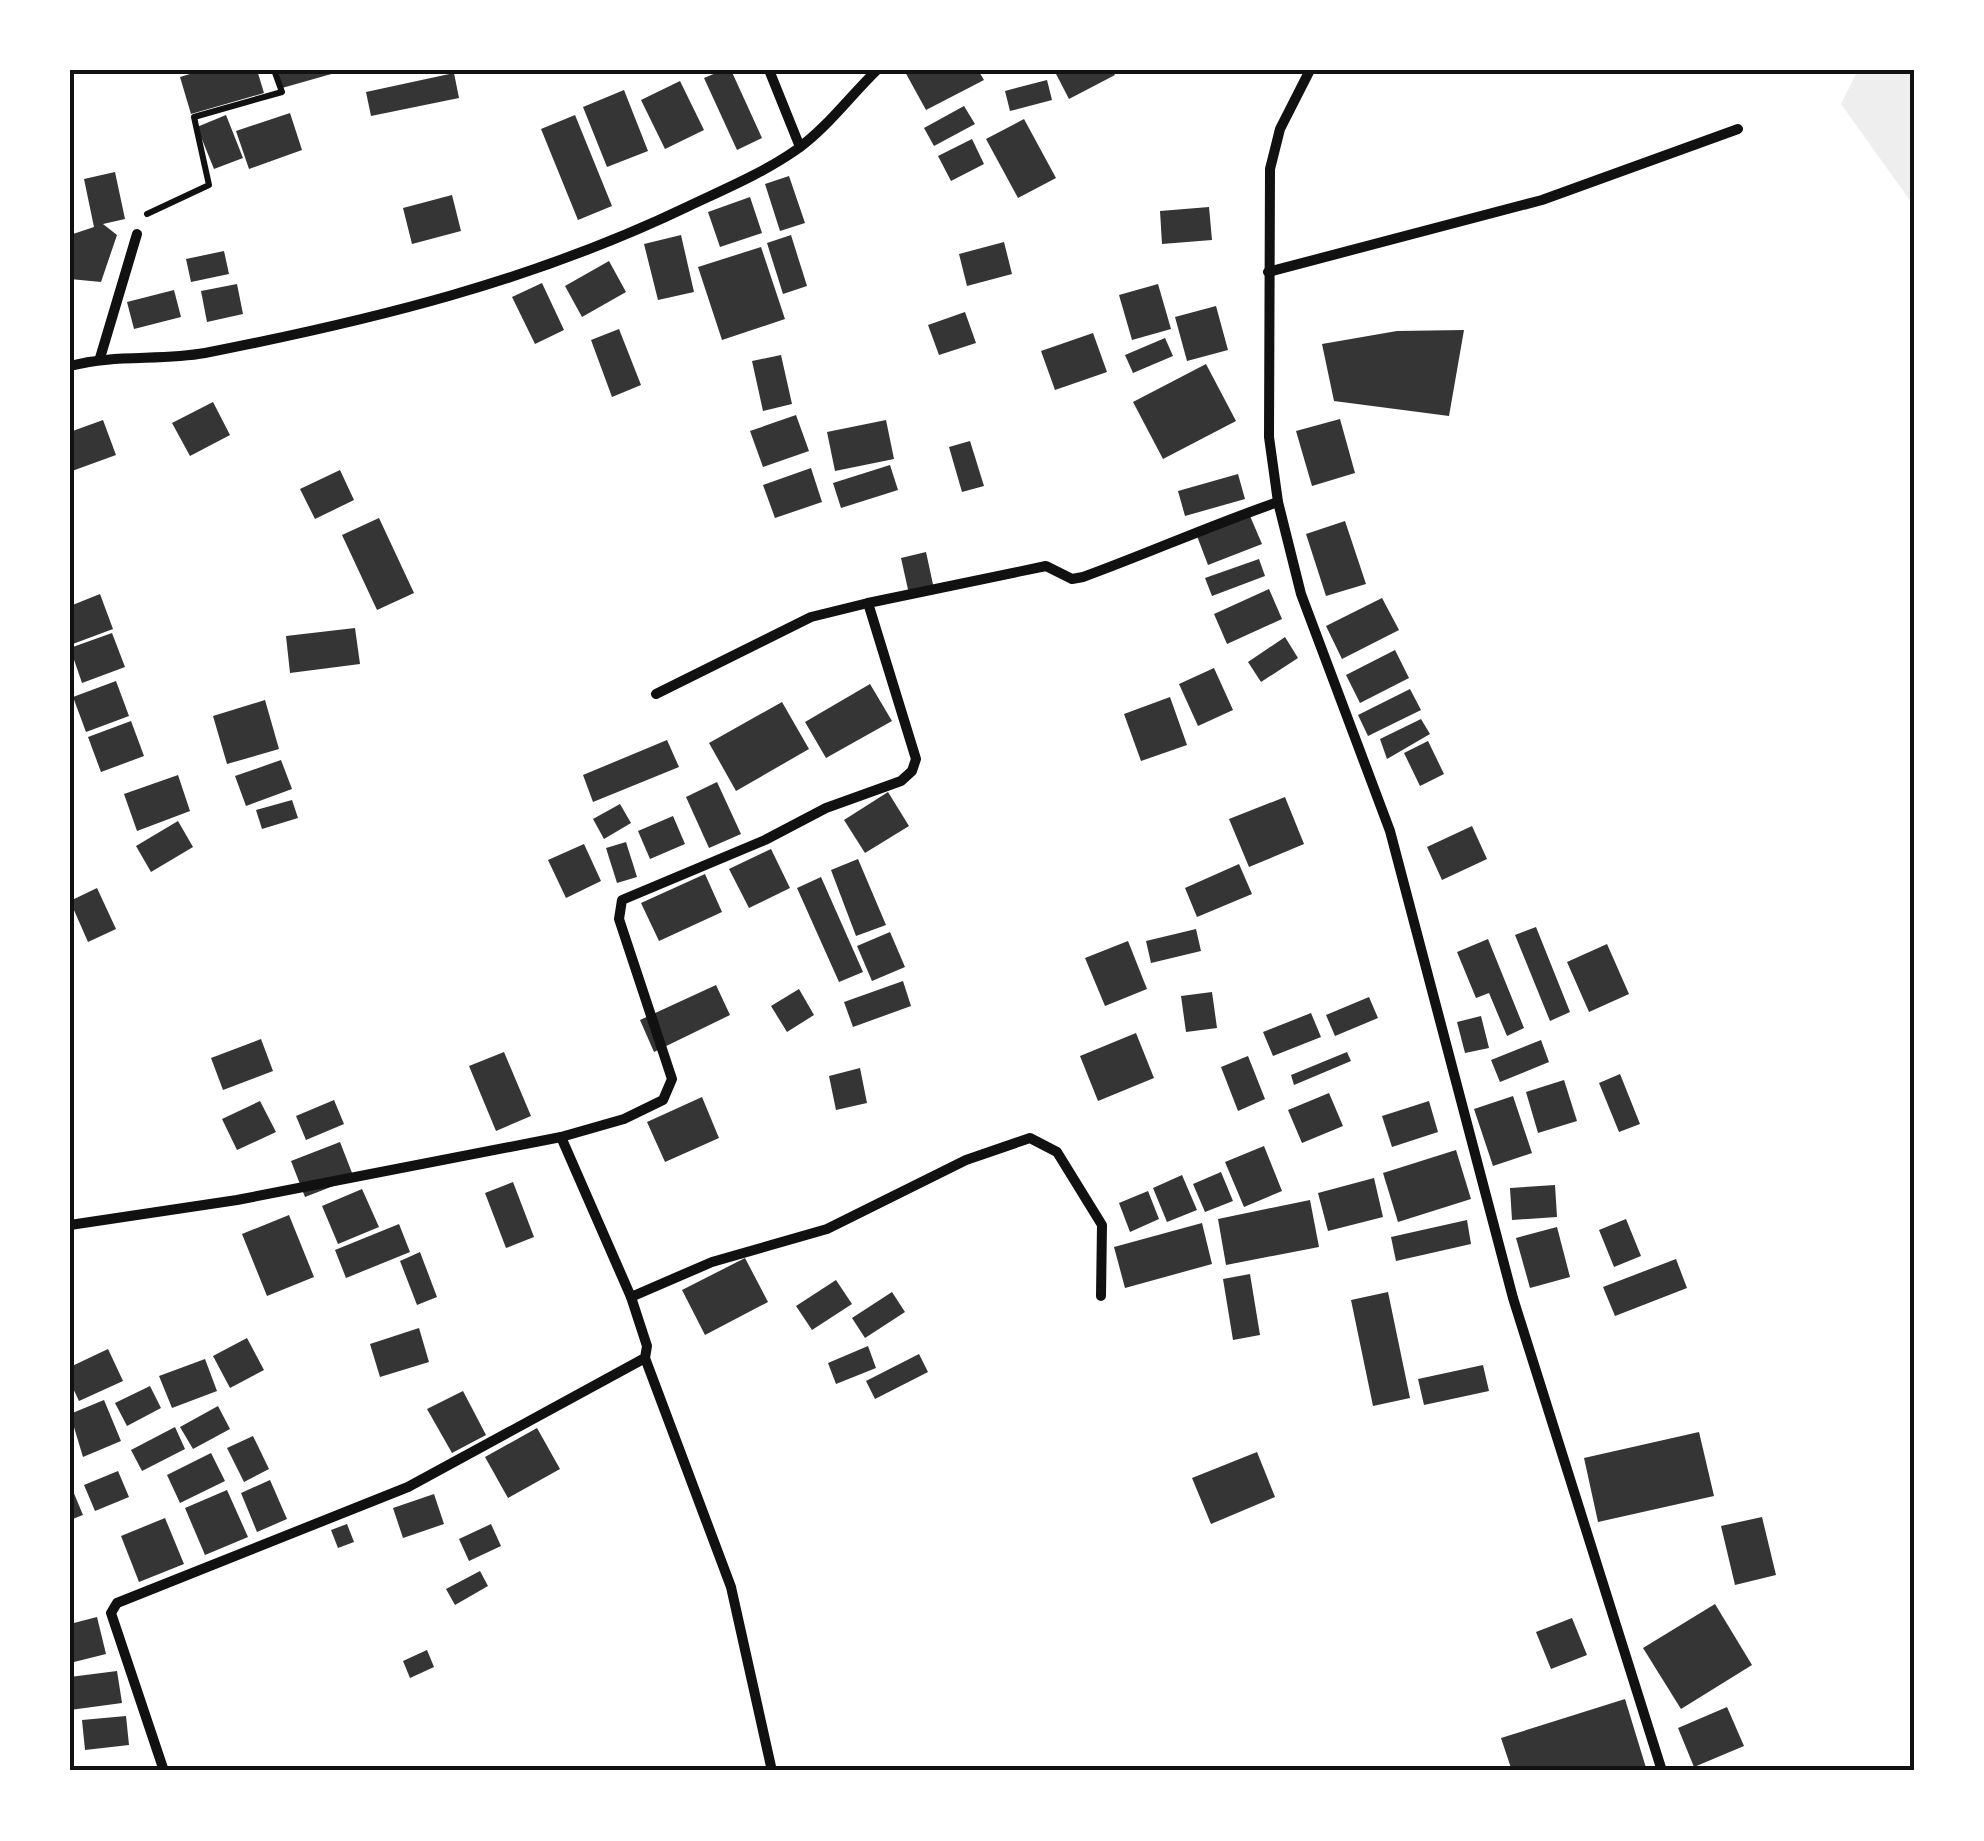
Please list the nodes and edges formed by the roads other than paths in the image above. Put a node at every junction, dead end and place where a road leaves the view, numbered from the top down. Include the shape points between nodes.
1 (769, 70) edge
2 (876, 70) edge
3 (1310, 70) edge
4 (1738, 130) dead end
5 (800, 147) junction
6 (137, 234) road end
7 (1268, 272) junction
8 (100, 358) junction
9 (70, 366) edge
10 (1278, 502) junction
11 (868, 603) junction
12 (656, 694) dead end
13 (561, 1137) junction
14 (70, 1225) edge
15 (1101, 1296) dead end
16 (631, 1297) junction
17 (645, 1358) junction
18 (164, 1771) edge
19 (772, 1771) edge
20 (1662, 1771) edge

1 - 5 street
2 - 5 street
3 - 7 street via 1280,129 1270,169
4 - 7 street via 1542,200
5 - 8 street via 634,232 426,306 178,358
6 - 8 street
7 - 10 street via 1269,438
8 - 9 street
10 - 11 street via 1083,578 1046,566
10 - 20 street via 1301,594 1390,831 1513,1298
11 - 12 street via 811,617
11 - 13 street via 916,764 901,781 622,900 619,919 672,1079 670,1090 624,1119
13 - 14 street
13 - 16 street
15 - 16 street via 1102,1226 1058,1152 1030,1138 966,1160 828,1229 712,1262
16 - 17 street
17 - 18 street via 408,1488 117,1603 111,1613
17 - 19 street via 732,1587

